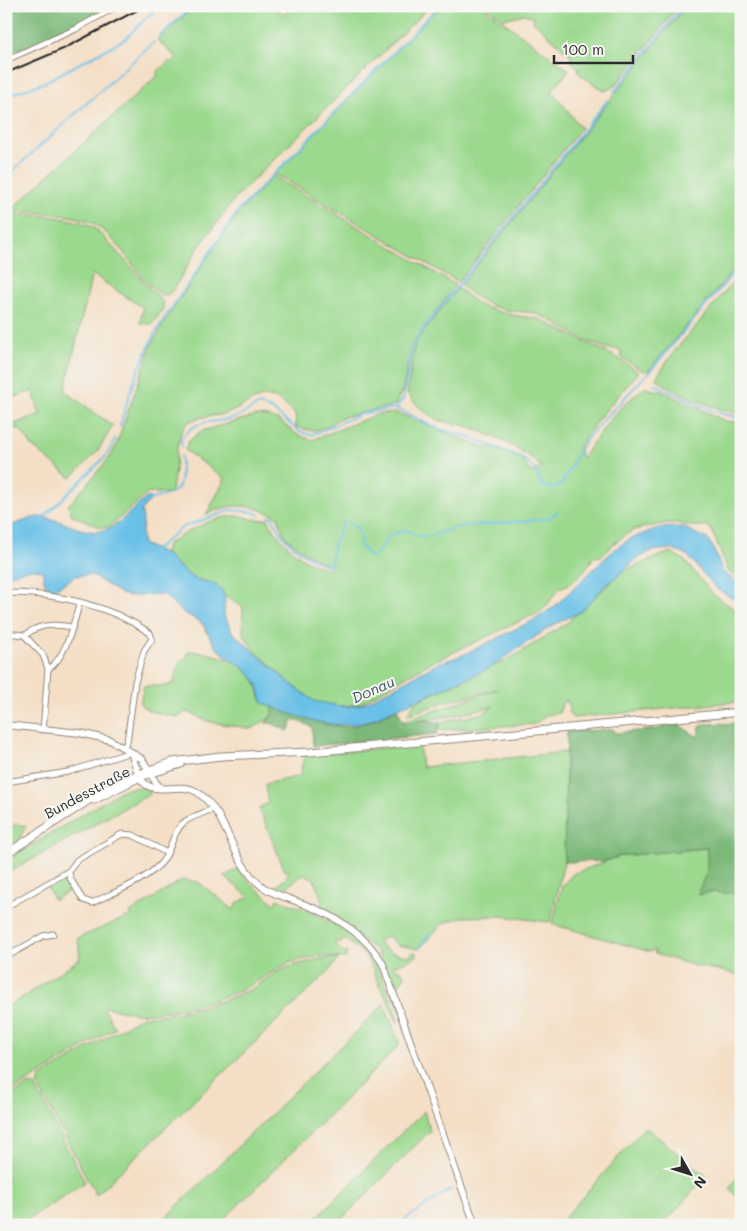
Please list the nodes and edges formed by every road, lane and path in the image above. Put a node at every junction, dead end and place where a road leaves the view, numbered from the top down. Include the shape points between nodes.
1 (117, 6) edge
2 (6, 60) edge
3 (6, 593) edge
4 (80, 602) junction
5 (72, 627) junction
6 (6, 633) edge
7 (25, 636) junction
8 (48, 669) junction
9 (741, 712) edge
10 (6, 725) edge
11 (43, 730) junction
12 (124, 747) junction
13 (131, 752) junction
14 (150, 771) junction
15 (139, 775) junction
16 (6, 782) edge
17 (162, 788) junction
18 (213, 809) junction
19 (167, 853) junction
20 (7, 854) edge
21 (69, 871) junction
22 (6, 907) edge
23 (53, 934) dead end
24 (6, 958) edge
25 (475, 1225) edge

1 - 2 street via 76,29
3 - 4 street via 54,596
4 - 5 street
4 - 12 street via 126,618 150,632 152,639 144,650 135,682
5 - 7 street via 47,626
5 - 8 street via 54,665
6 - 7 street
7 - 8 street via 43,655
8 - 11 street
9 - 14 main road, Bundesstraße via 198,759 172,762
10 - 11 street
11 - 12 street via 80,733
12 - 13 street
13 - 14 street via 142,759
13 - 15 street
13 - 16 street via 68,772
14 - 15 main road, Bundesstraße
14 - 17 street
15 - 17 street via 149,786
15 - 20 main road, Bundesstraße
17 - 18 street via 190,788
18 - 19 street via 183,823
18 - 25 street via 240,863 252,878 265,888 324,912 376,951
19 - 21 street via 133,835 122,834 77,860
19 - 21 street via 148,874 92,903 83,900
21 - 22 street
23 - 24 street

